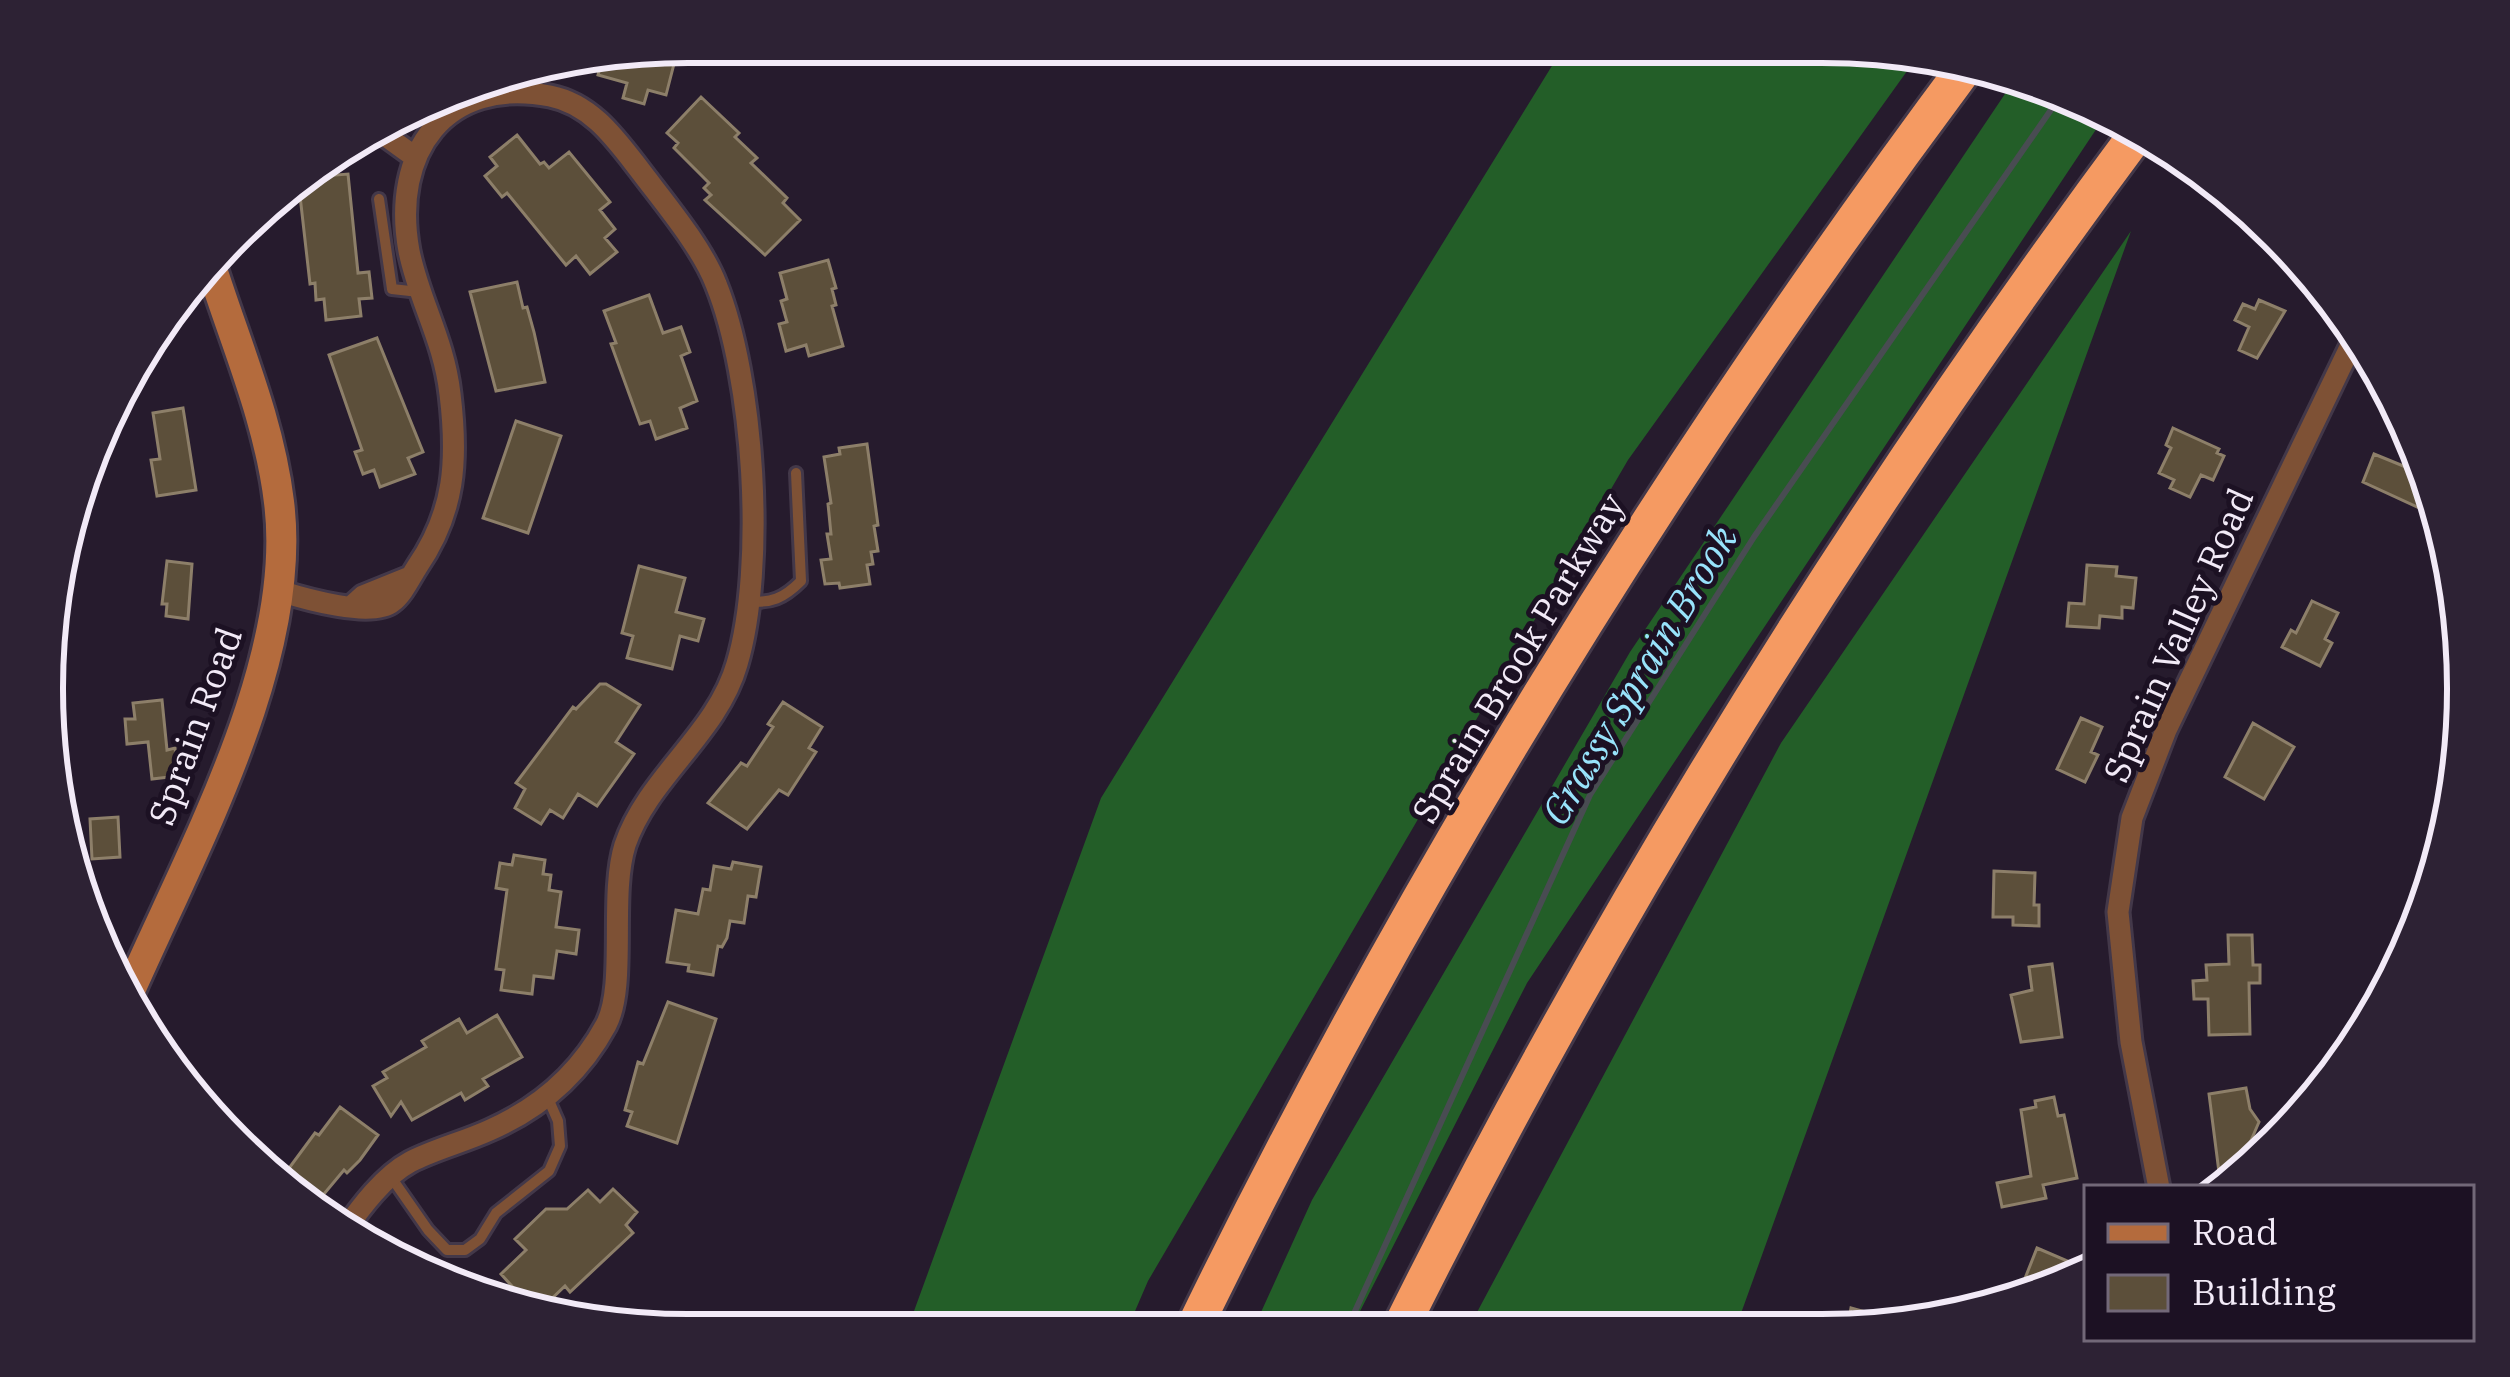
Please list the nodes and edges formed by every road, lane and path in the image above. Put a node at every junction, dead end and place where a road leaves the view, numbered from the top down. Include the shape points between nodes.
1 (1958, 78) edge
2 (391, 139) edge
3 (2129, 144) edge
4 (415, 157) junction
5 (379, 199) dead end
6 (215, 279) edge
7 (422, 292) junction
8 (2348, 352) edge
9 (796, 473) dead end
10 (280, 591) junction
11 (747, 601) junction
12 (135, 979) edge
13 (547, 1096) junction
14 (391, 1177) junction
15 (2158, 1185) edge
16 (356, 1218) edge
17 (1201, 1314) edge
18 (1409, 1314) edge

1 - 17 highway, Sprain Brook Parkway via 1765,348 1549,684 1358,1011
2 - 4 street
3 - 18 highway via 1918,441 1745,709 1553,1037
4 - 7 street via 408,243
4 - 11 street via 433,125 453,110 513,93 552,96 594,115 656,190 715,280 737,353 754,507
5 - 7 lane via 392,289
6 - 10 street, Sprain Road via 270,444
7 - 10 street via 451,395 445,520 410,577 352,605
8 - 15 street, Sprain Valley Road via 2166,730 2132,818 2118,912 2131,1042
9 - 11 lane via 802,581 786,596
10 - 12 street, Sprain Road via 224,776
11 - 13 street via 728,687 626,845 608,1022 568,1081
13 - 14 street
13 - 14 lane via 560,1146 549,1171 465,1250 436,1240
14 - 16 street

